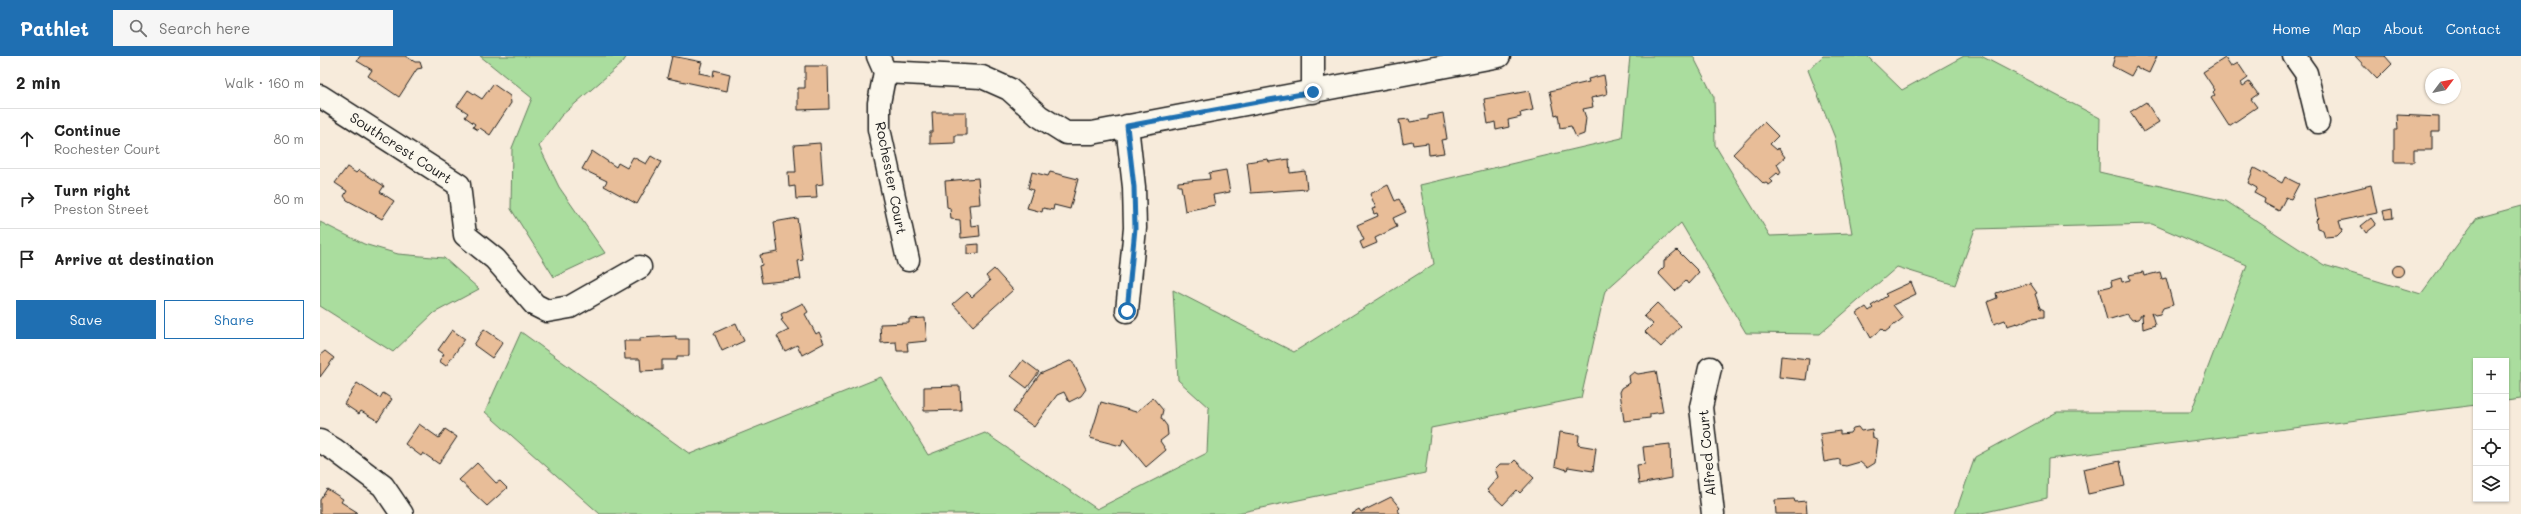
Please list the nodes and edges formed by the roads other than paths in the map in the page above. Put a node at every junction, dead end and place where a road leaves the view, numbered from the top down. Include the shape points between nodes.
1 (1313, 56) edge
2 (1499, 56) edge
3 (2294, 56) edge
4 (881, 64) edge
5 (1313, 92) junction
6 (320, 96) edge
7 (2318, 122) dead end
8 (1127, 126) junction
9 (908, 260) dead end
10 (640, 267) dead end
11 (1127, 311) dead end
12 (1710, 368) dead end
13 (320, 441) edge
14 (402, 514) edge
15 (1713, 514) edge

1 - 5 street
2 - 5 street
3 - 7 street via 2306,73
4 - 8 street via 982,77 1009,89 1039,116 1066,133 1092,133
4 - 9 street, Rochester Court via 879,129
5 - 8 street
6 - 10 street, Southcrest Court via 459,185 465,235 495,259 535,305 547,311 570,306
8 - 11 street via 1134,187 1135,228
12 - 15 street, Alfred Court via 1701,407
13 - 14 street via 383,486

